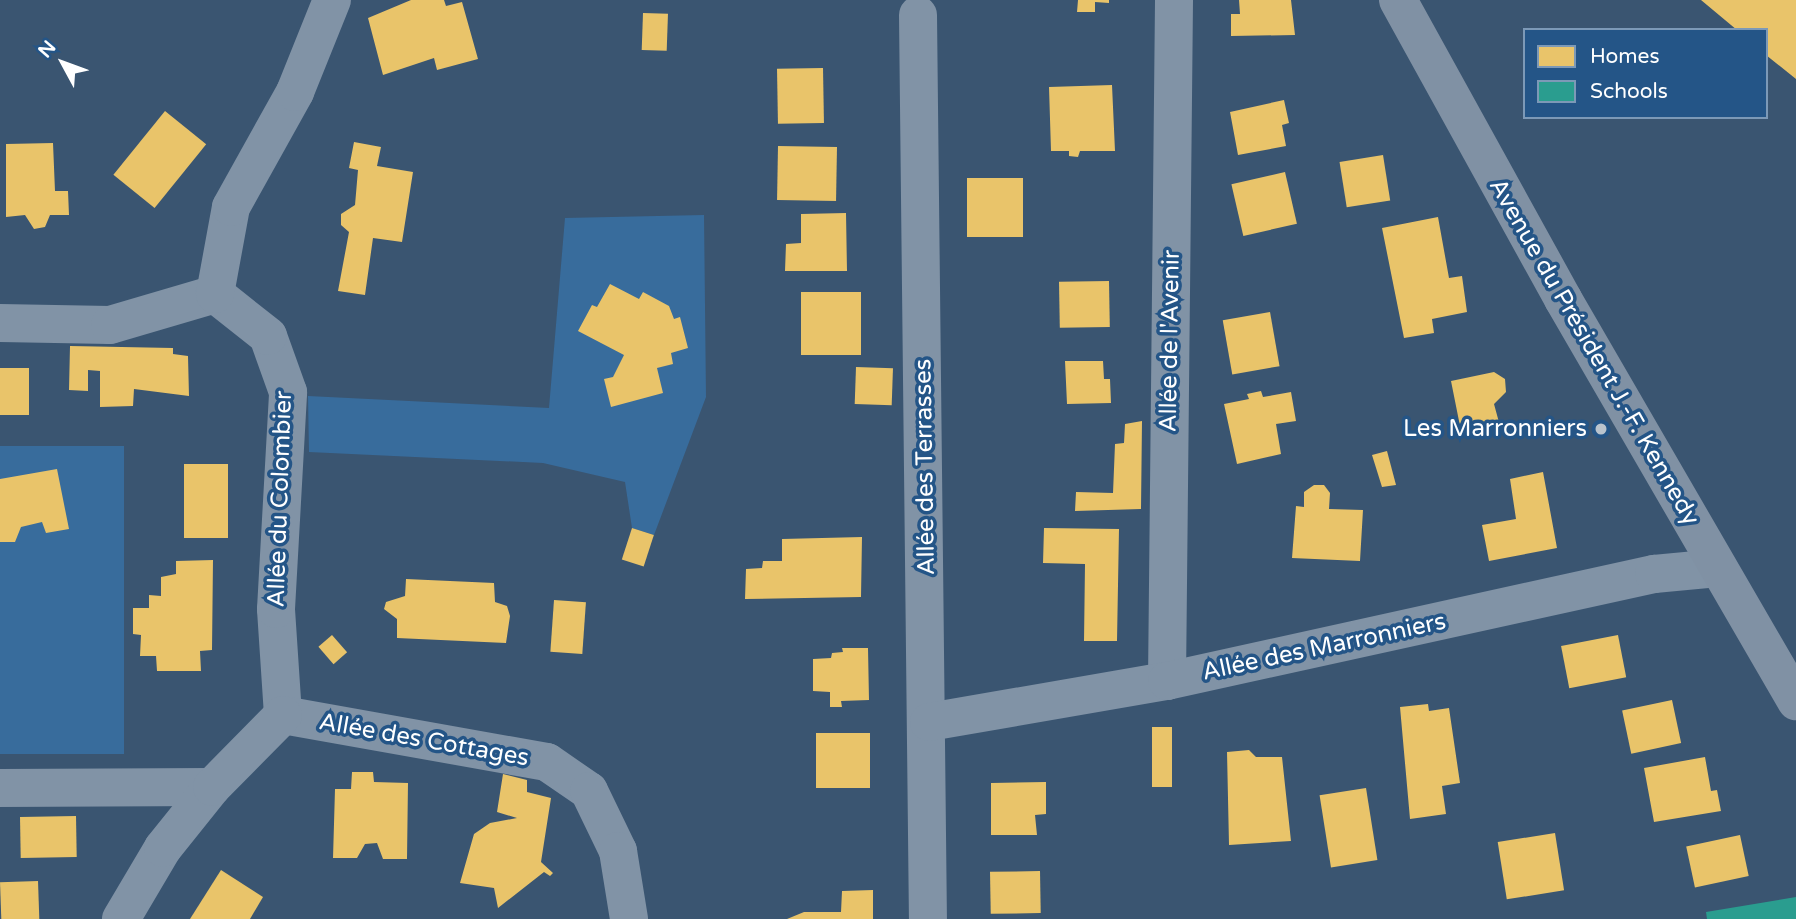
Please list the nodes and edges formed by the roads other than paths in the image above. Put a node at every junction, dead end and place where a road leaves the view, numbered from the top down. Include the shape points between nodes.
1 (332, 0) edge
2 (1174, 0) edge
3 (1398, 0) edge
4 (918, 15) dead end
5 (215, 294) junction
6 (0, 323) edge
7 (1718, 568) junction
8 (1167, 681) junction
9 (1796, 701) edge
10 (283, 715) junction
11 (929, 722) junction
12 (0, 788) edge
13 (212, 788) junction
14 (121, 919) edge
15 (629, 919) edge
16 (928, 919) edge

1 - 5 street via 295,92 231,208
2 - 8 street, Allée de l'Avenir
3 - 7 main road, Avenue du Président J.-F. Kennedy via 1444,90
4 - 11 street, Allée des Terrasses
5 - 6 street via 110,325
5 - 10 street, Allée du Colombier via 268,335 288,392 276,609
7 - 8 street, Allée des Marronniers via 1654,574
7 - 9 main road, Avenue du Président J.-F. Kennedy
8 - 11 street, Allée des Marronniers
10 - 13 street
10 - 15 street, Allée des Cottages via 547,762 589,791 618,851
11 - 16 street, Allée des Terrasses
12 - 13 street
13 - 14 street via 163,848

